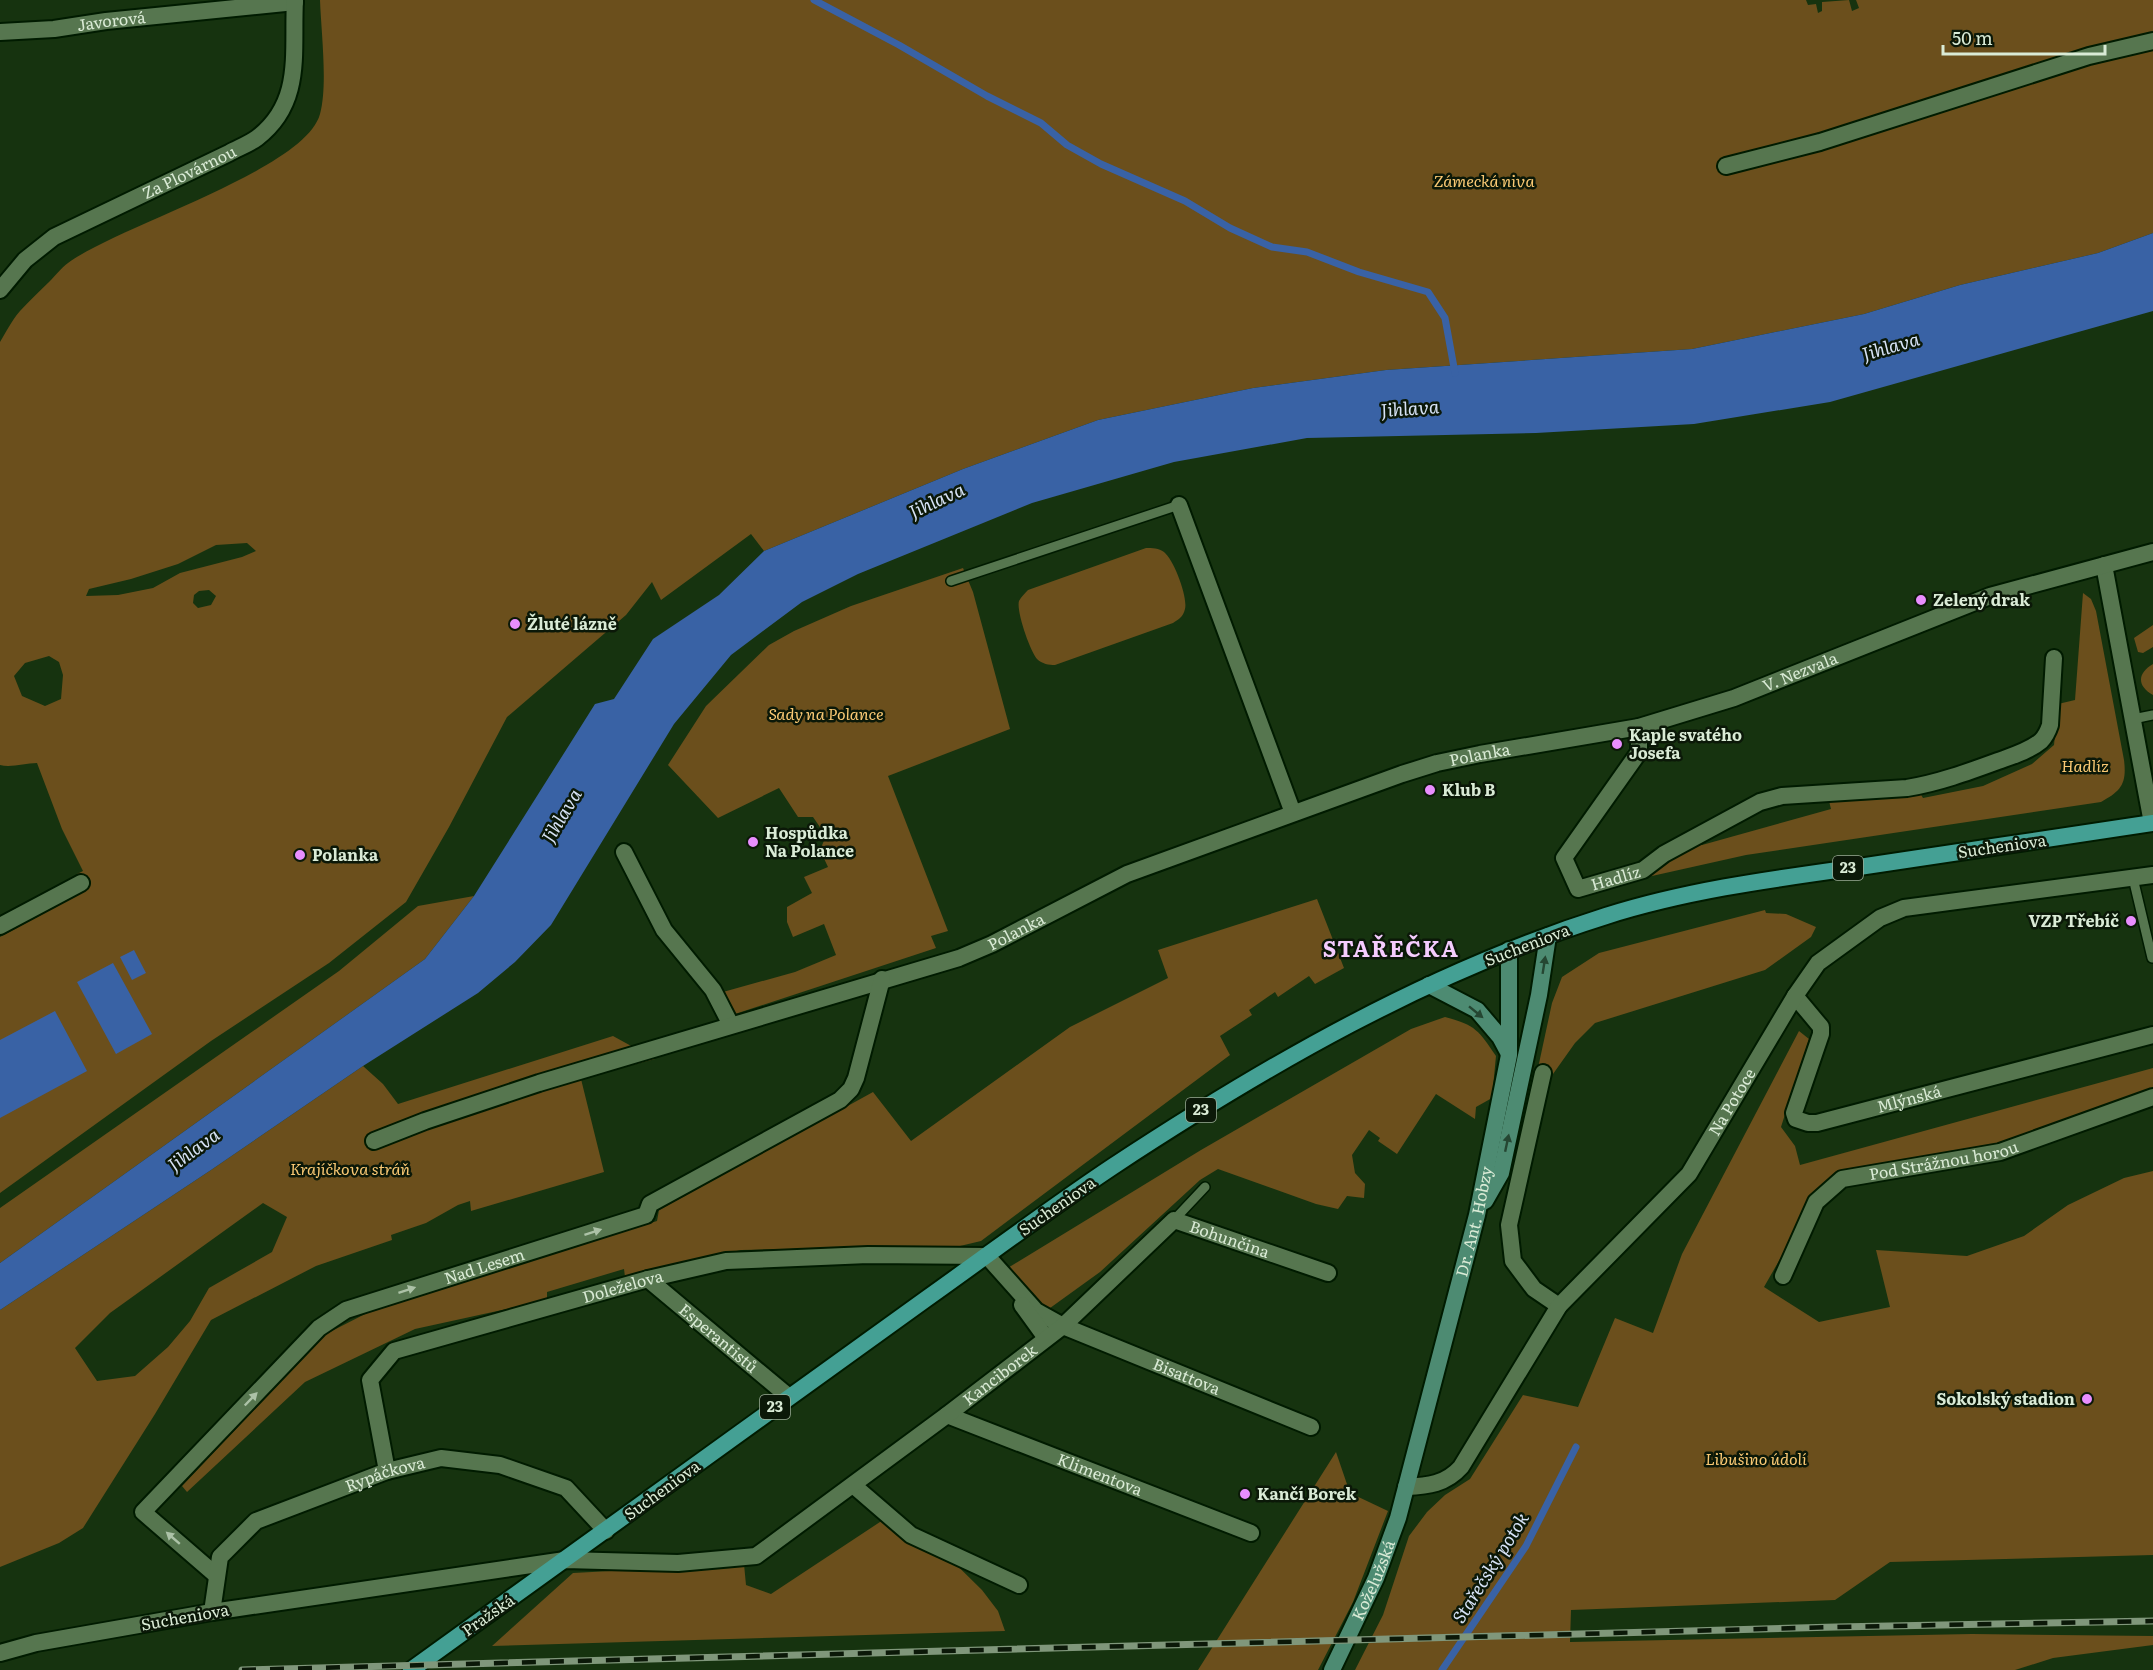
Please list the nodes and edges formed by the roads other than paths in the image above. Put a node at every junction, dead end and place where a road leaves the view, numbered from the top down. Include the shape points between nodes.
1 (295, 1) edge
2 (0, 32) edge
3 (2153, 41) edge
4 (1726, 166) dead end
5 (0, 290) edge
6 (1179, 505) joint
7 (2153, 552) edge
8 (2104, 565) junction
9 (951, 581) dead end
10 (2054, 658) dead end
11 (2153, 714) edge
12 (2133, 719) junction
13 (1639, 727) junction
14 (1293, 813) junction
15 (2153, 823) edge
16 (624, 852) dead end
17 (2153, 875) edge
18 (2133, 878) junction
19 (81, 883) dead end
20 (0, 926) edge
21 (1548, 936) junction
22 (1509, 950) junction
23 (2152, 958) edge
24 (882, 979) junction
25 (1429, 985) junction
26 (1795, 996) junction
27 (731, 1025) junction
28 (2153, 1035) edge
29 (1509, 1055) junction
30 (1543, 1073) dead end
31 (2153, 1097) edge
32 (375, 1141) dead end
33 (1205, 1187) dead end
34 (1477, 1215) junction
35 (1174, 1220) junction
36 (987, 1256) junction
37 (1328, 1273) dead end
38 (1783, 1276) dead end
39 (648, 1279) junction
40 (1559, 1306) junction
41 (1063, 1326) junction
42 (1046, 1338) junction
43 (789, 1397) junction
44 (947, 1415) junction
45 (1311, 1426) dead end
46 (387, 1471) junction
47 (853, 1485) junction
48 (1406, 1486) junction
49 (606, 1531) junction
50 (1251, 1533) dead end
51 (565, 1560) junction
52 (217, 1576) junction
53 (1019, 1585) dead end
54 (212, 1612) junction
55 (0, 1653) edge
56 (411, 1670) edge
57 (1332, 1670) edge

1 - 2 street, Javorová
1 - 5 street, Za Plovárnou via 293,75 287,102 274,123 257,138 229,153 54,237 26,260
3 - 4 street via 2089,56 1820,142
6 - 9 lane
6 - 14 street
7 - 8 street, V. Nezvala
8 - 12 street
8 - 13 street, V. Nezvala via 1990,596 1734,698
10 - 13 street, Hadlíz via 2050,725 2040,742 2023,752 1926,785 1782,796 1760,802 1664,854 1643,870 1578,889 1564,858 1639,752
11 - 12 lane
12 - 15 street
13 - 14 street, Polanka via 1437,763
14 - 24 street, Polanka via 1126,874 959,958
15 - 21 main road, Sucheniova / 23 via 1715,888 1610,915
16 - 27 street via 664,930 713,990
17 - 18 street, Na Potoce
18 - 23 lane
18 - 26 street, Na Potoce via 1904,908 1880,918 1818,963
19 - 20 street
21 - 22 main road, Sucheniova / 23
34 -> 21 main road via 1501,1173
22 - 25 main road, Sucheniova / 23
22 - 29 main road, Dr. Ant. Hobzy
24 - 27 street, Polanka
52 -> 24 street, Nad Lesem via 143,1512 319,1328 346,1310 646,1215 650,1204 840,1100 856,1078
25 -> 29 main road via 1477,1010 1500,1037
25 - 36 main road, Sucheniova / 23 via 1344,1026 1240,1085 1109,1169
26 - 28 street, Mlýnská via 1821,1027 1794,1113 1796,1119 1816,1124
26 - 40 street, Na Potoce via 1689,1174
27 - 32 street, Polanka via 539,1083
29 - 34 main road, Dr. Ant. Hobzy
30 - 40 street via 1509,1225 1513,1261 1534,1288
31 - 38 street, Pod Strážnou horou via 2000,1152 1842,1179 1816,1202
33 - 35 lane
34 - 48 main road, Dr. Ant. Hobzy
35 - 37 street, Bohunčina
35 - 41 street, Bohunčina
36 - 39 street, Doleželova via 868,1255 726,1261
36 - 41 street via 1036,1311
36 - 42 street
36 - 43 main road, Sucheniova / 23
39 - 43 street, Esperantistů
39 - 46 street, Doleželova via 394,1351 370,1380
40 - 48 street, Na Potoce via 1461,1467 1436,1484
41 - 42 street, Kanciborek
41 - 45 street, Bisattova
42 - 44 street, Kanciborek
43 - 49 main road, Sucheniova / 23
44 - 47 street, Kanciborek
44 - 50 street, Klimentova
46 - 49 street, Rypáčkova via 441,1458 500,1465 566,1488
46 - 52 street, Rypáčkova via 256,1521 220,1557
47 - 51 street, Kanciborek via 756,1556 678,1563
47 - 53 street via 911,1535
48 - 57 main road, Koželužská via 1376,1578
49 - 51 main road, Sucheniova / 23
51 - 54 street, Sucheniova
51 - 56 main road, Pražská / 23
52 - 54 street, Rypáčkova
54 - 55 street, Sucheniova

